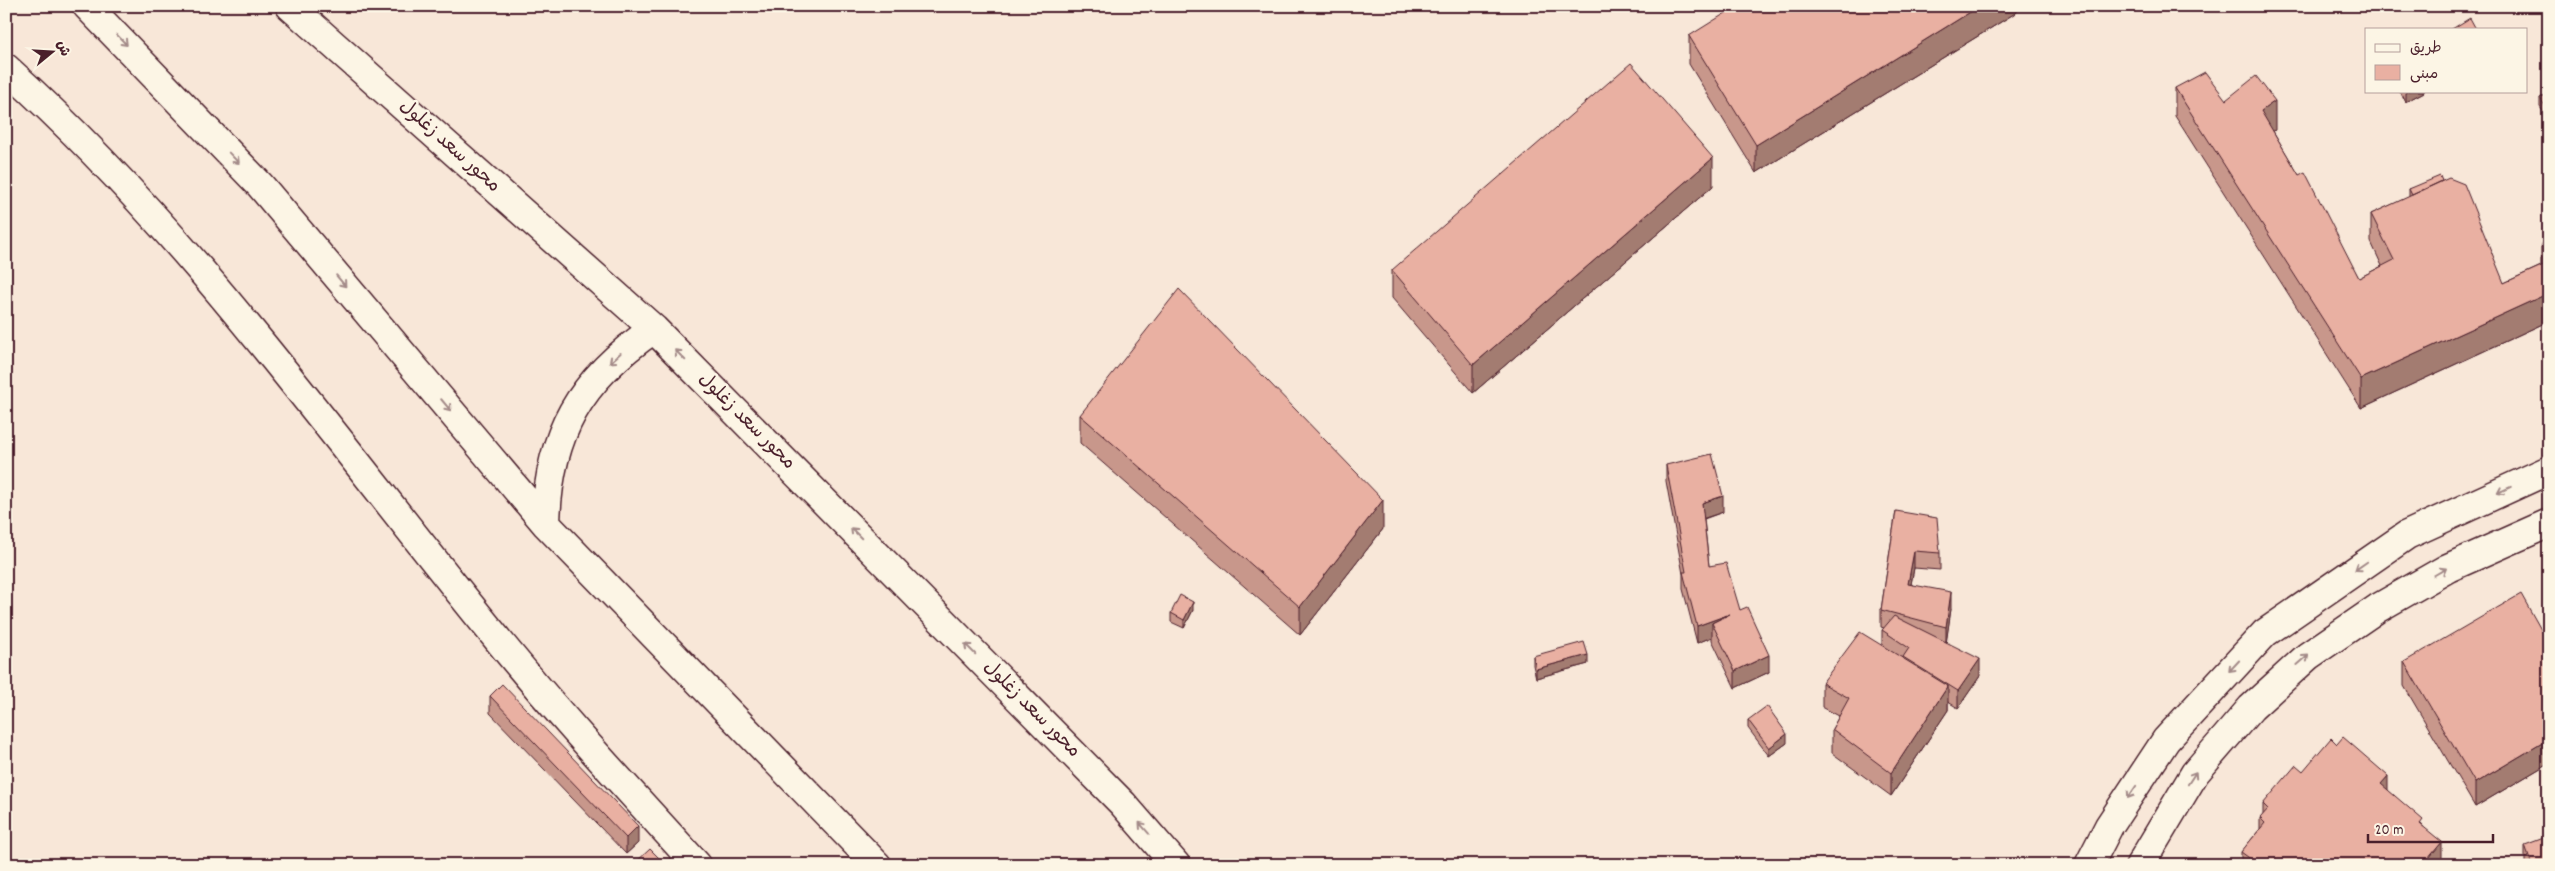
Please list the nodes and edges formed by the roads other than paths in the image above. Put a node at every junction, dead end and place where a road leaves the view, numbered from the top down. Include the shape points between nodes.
1 (87, 6) edge
2 (290, 6) edge
3 (6, 68) edge
4 (654, 329) junction
5 (2549, 470) edge
6 (2549, 523) edge
7 (546, 524) junction
8 (697, 865) edge
9 (877, 865) edge
10 (1176, 865) edge
11 (2089, 865) edge
12 (2140, 865) edge

1 -> 7 main road via 260,185
2 - 4 main road, محور سعد زغلول
3 - 8 main road via 78,136 168,235 319,415 490,631
4 -> 7 main road via 608,365 572,411 551,466
10 -> 4 main road, محور سعد زغلول via 1123,804
5 -> 11 main road via 2406,535 2265,633 2166,740 2109,826
12 -> 6 main road via 2195,773 2251,708 2308,656 2378,608 2448,568
7 - 9 main road

